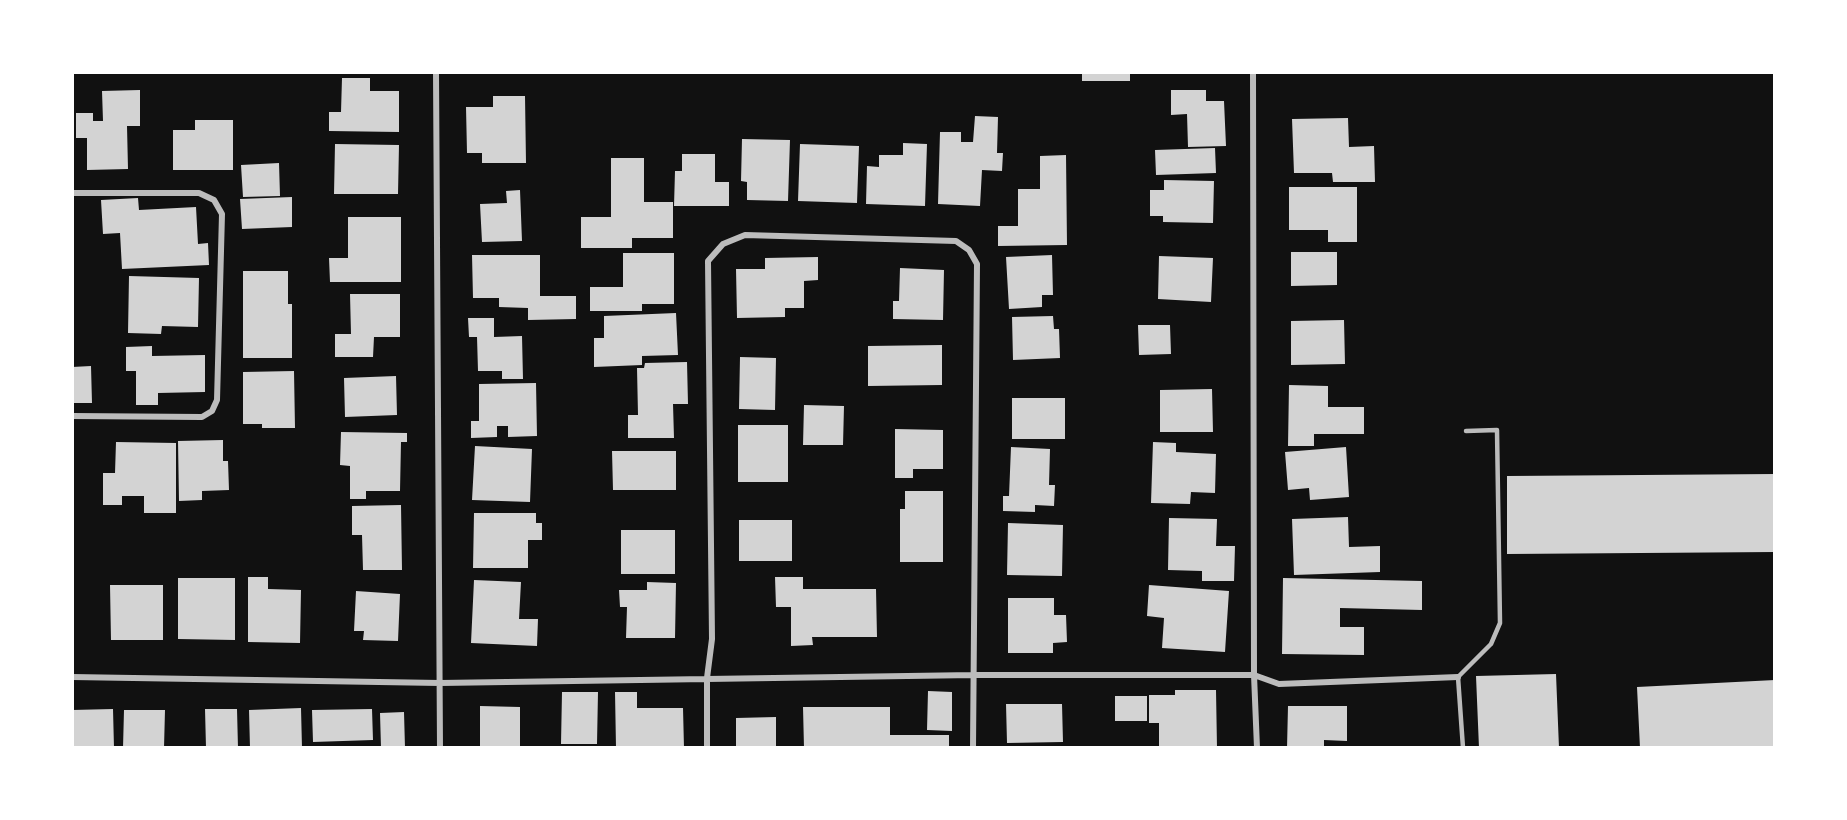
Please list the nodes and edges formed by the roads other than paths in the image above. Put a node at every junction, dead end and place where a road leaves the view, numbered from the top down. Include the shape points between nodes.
1 (436, 72) edge
2 (1253, 72) edge
3 (72, 193) edge
4 (72, 416) edge
5 (1466, 431) dead end
6 (974, 675) junction
7 (1254, 675) junction
8 (72, 677) edge
9 (1458, 677) junction
10 (707, 678) junction
11 (440, 683) junction
12 (440, 748) edge
13 (707, 748) edge
14 (973, 748) edge
15 (1257, 748) edge
16 (1463, 748) edge

1 - 11 street
2 - 7 street
3 - 4 street via 200,193 214,200 222,214 217,400 212,411 202,417
5 - 9 lane via 1497,430 1500,623 1491,644
6 - 7 street
6 - 10 street
6 - 10 street via 977,264 969,250 956,241 746,235 723,244 708,261 712,639
6 - 14 street
7 - 9 street via 1279,684
7 - 15 street
8 - 11 street
9 - 16 lane
10 - 11 street
10 - 13 street
11 - 12 street

